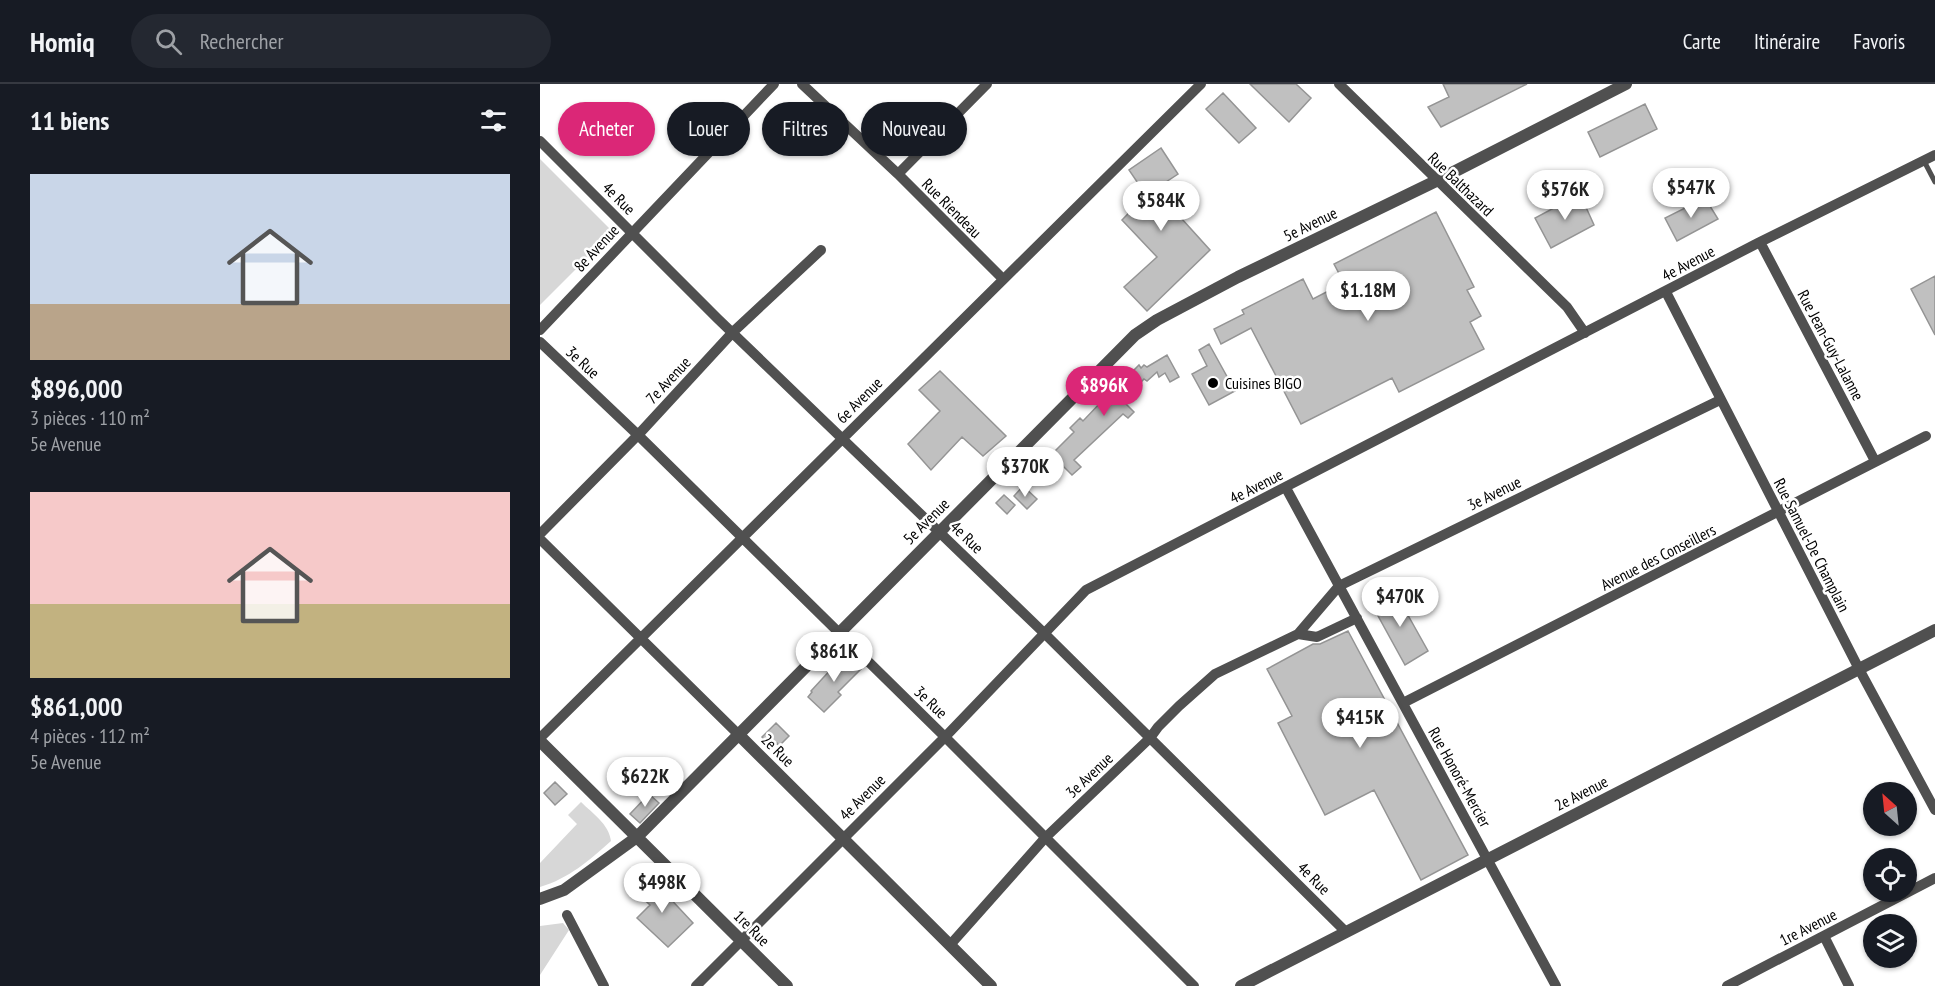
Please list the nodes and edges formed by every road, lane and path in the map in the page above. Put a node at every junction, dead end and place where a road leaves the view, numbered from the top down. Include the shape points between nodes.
1 (774, 84) edge
2 (802, 84) edge
3 (987, 84) edge
4 (1200, 84) edge
5 (1626, 84) edge
6 (1345, 86) edge
7 (540, 141) edge
8 (1935, 155) edge
9 (1924, 161) junction
10 (897, 174) junction
11 (1436, 181) junction
12 (1935, 182) edge
13 (632, 232) junction
14 (1760, 242) junction
15 (821, 250) dead end
16 (1003, 279) junction
17 (1666, 292) junction
18 (540, 330) edge
19 (733, 332) junction
20 (1585, 333) junction
21 (540, 342) edge
22 (1720, 400) junction
23 (638, 435) junction
24 (1926, 436) dead end
25 (843, 437) junction
26 (1875, 461) junction
27 (1286, 488) junction
28 (1778, 513) junction
29 (939, 531) junction
30 (540, 534) edge
31 (742, 538) junction
32 (540, 539) edge
33 (1339, 586) junction
34 (1356, 618) junction
35 (1935, 630) edge
36 (838, 633) junction
37 (1044, 633) junction
38 (1298, 634) junction
39 (641, 638) junction
40 (1859, 669) junction
41 (1403, 703) junction
42 (738, 734) junction
43 (945, 736) junction
44 (1150, 738) junction
45 (540, 740) edge
46 (1935, 810) edge
47 (637, 837) junction
48 (843, 838) junction
49 (1045, 838) junction
50 (1488, 859) junction
51 (1935, 878) edge
52 (540, 899) edge
53 (567, 915) dead end
54 (1346, 932) junction
55 (1824, 936) junction
56 (741, 940) junction
57 (950, 945) junction
58 (604, 986) edge
59 (696, 986) edge
60 (788, 986) edge
61 (991, 986) edge
62 (1194, 986) edge
63 (1241, 986) edge
64 (1556, 986) edge
65 (1727, 986) edge
66 (1849, 986) edge

1 - 13 street, 8e Avenue
2 - 10 street, Rue Riendeau
3 - 10 street
4 - 16 street, 6e Avenue
5 - 11 street, 5e Avenue
6 - 11 street, Rue Balthazard
7 - 13 street, 4e Rue
8 - 9 street, 4e Avenue
9 - 12 lane
9 - 14 street, 4e Avenue
10 - 16 street, Rue Riendeau
11 - 20 street, Rue Balthazard via 1567,307
11 - 29 street, 5e Avenue via 1134,334
13 - 18 street, 8e Avenue
13 - 19 street, 4e Rue
14 - 17 street, 4e Avenue
14 - 26 street, Rue Jean-Guy-Lalanne
15 - 19 street, 7e Avenue
16 - 25 street, 6e Avenue
17 - 20 street, 4e Avenue
17 - 22 street, Rue Samuel-De Champlain
19 - 23 street, 7e Avenue
19 - 25 street, 4e Rue
20 - 27 street, 4e Avenue
21 - 23 street, 3e Rue
22 - 28 street, Rue Samuel-De Champlain
22 - 33 street, 3e Avenue
23 - 30 street, 7e Avenue
23 - 31 street, 3e Rue
24 - 26 street, Avenue des Conseillers
25 - 29 street, 4e Rue
25 - 31 street, 6e Avenue
26 - 28 street, Avenue des Conseillers
27 - 33 street, Rue Honoré-Mercier
27 - 37 street, 4e Avenue via 1092,587
28 - 40 street, Rue Samuel-De Champlain
28 - 41 street, Avenue des Conseillers
29 - 36 street, 5e Avenue
29 - 37 street, 4e Rue
31 - 36 street, 3e Rue
31 - 39 street, 6e Avenue
32 - 39 street, 2e Rue
33 - 34 street, Rue Honoré-Mercier
33 - 38 street, 3e Avenue
34 - 38 street, 3e Avenue via 1317,637
34 - 41 street, Rue Honoré-Mercier
35 - 40 street, 2e Avenue
36 - 42 street, 5e Avenue
36 - 43 street, 3e Rue
37 - 43 street, 4e Avenue
37 - 44 street, 4e Rue
38 - 44 street, 3e Avenue via 1215,674
39 - 42 street, 2e Rue
39 - 45 street, 6e Avenue
40 - 46 street, Rue Samuel-De Champlain
40 - 50 street, 2e Avenue
41 - 50 street, Rue Honoré-Mercier
42 - 47 street, 5e Avenue
42 - 48 street, 2e Rue
43 - 48 street, 4e Avenue
43 - 49 street, 3e Rue
44 - 49 street, 3e Avenue
44 - 54 street, 4e Rue
45 - 47 street, 1re Rue
47 - 52 street, 5e Avenue via 564,890
47 - 56 street, 1re Rue
48 - 56 street, 4e Avenue
48 - 57 street, 2e Rue
49 - 57 street, 3e Avenue
49 - 62 street, 3e Rue
50 - 54 street, 2e Avenue
50 - 64 street, Rue Honoré-Mercier
51 - 55 street, 1re Avenue
53 - 58 street
54 - 63 street, 2e Avenue
55 - 65 street, 1re Avenue
55 - 66 street
56 - 59 street, 4e Avenue
56 - 60 street, 1re Rue
57 - 61 street, 2e Rue

